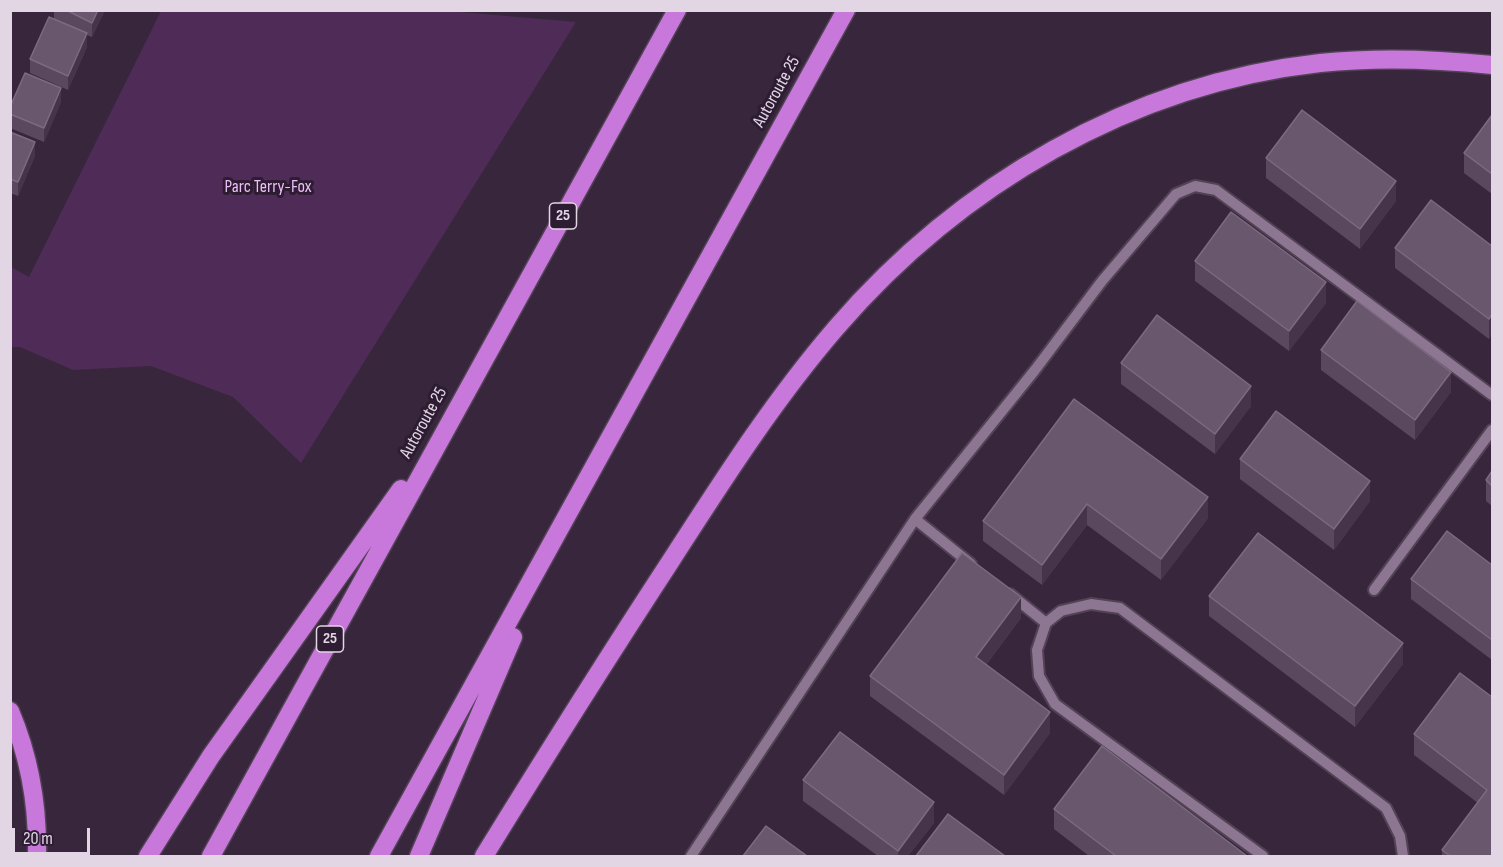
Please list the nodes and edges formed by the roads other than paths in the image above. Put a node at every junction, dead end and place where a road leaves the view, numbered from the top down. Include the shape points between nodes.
1 (677, 10) edge
2 (846, 10) edge
3 (1492, 65) edge
4 (1492, 395) edge
5 (449, 422) junction
6 (1492, 430) edge
7 (915, 519) junction
8 (552, 547) junction
9 (981, 571) edge
10 (999, 586) edge
11 (1374, 590) dead end
12 (1046, 623) junction
13 (10, 711) edge
14 (37, 856) edge
15 (148, 856) edge
16 (211, 856) edge
17 (380, 856) edge
18 (419, 856) edge
19 (484, 856) edge
20 (691, 856) edge
21 (1263, 856) edge
22 (1403, 856) edge

1 - 5 highway, Autoroute 25 / 25
2 - 8 highway, Autoroute 25
3 - 19 highway via 1396,59 1345,61 1278,69 1199,87 1082,134 1005,177 960,210 860,302 789,387 695,523
4 - 7 lane via 1216,190 1195,186 1176,194 1150,222
5 - 15 highway via 211,756
5 - 16 highway, Autoroute 25 / 25
6 - 11 lane
7 - 9 lane
7 - 20 lane
8 - 17 highway, Autoroute 25
8 - 18 highway
10 - 12 lane
12 - 21 lane via 1037,650 1039,676 1055,704
12 - 22 lane via 1061,612 1091,604 1120,609 1386,808 1400,836
13 - 14 highway via 33,787

